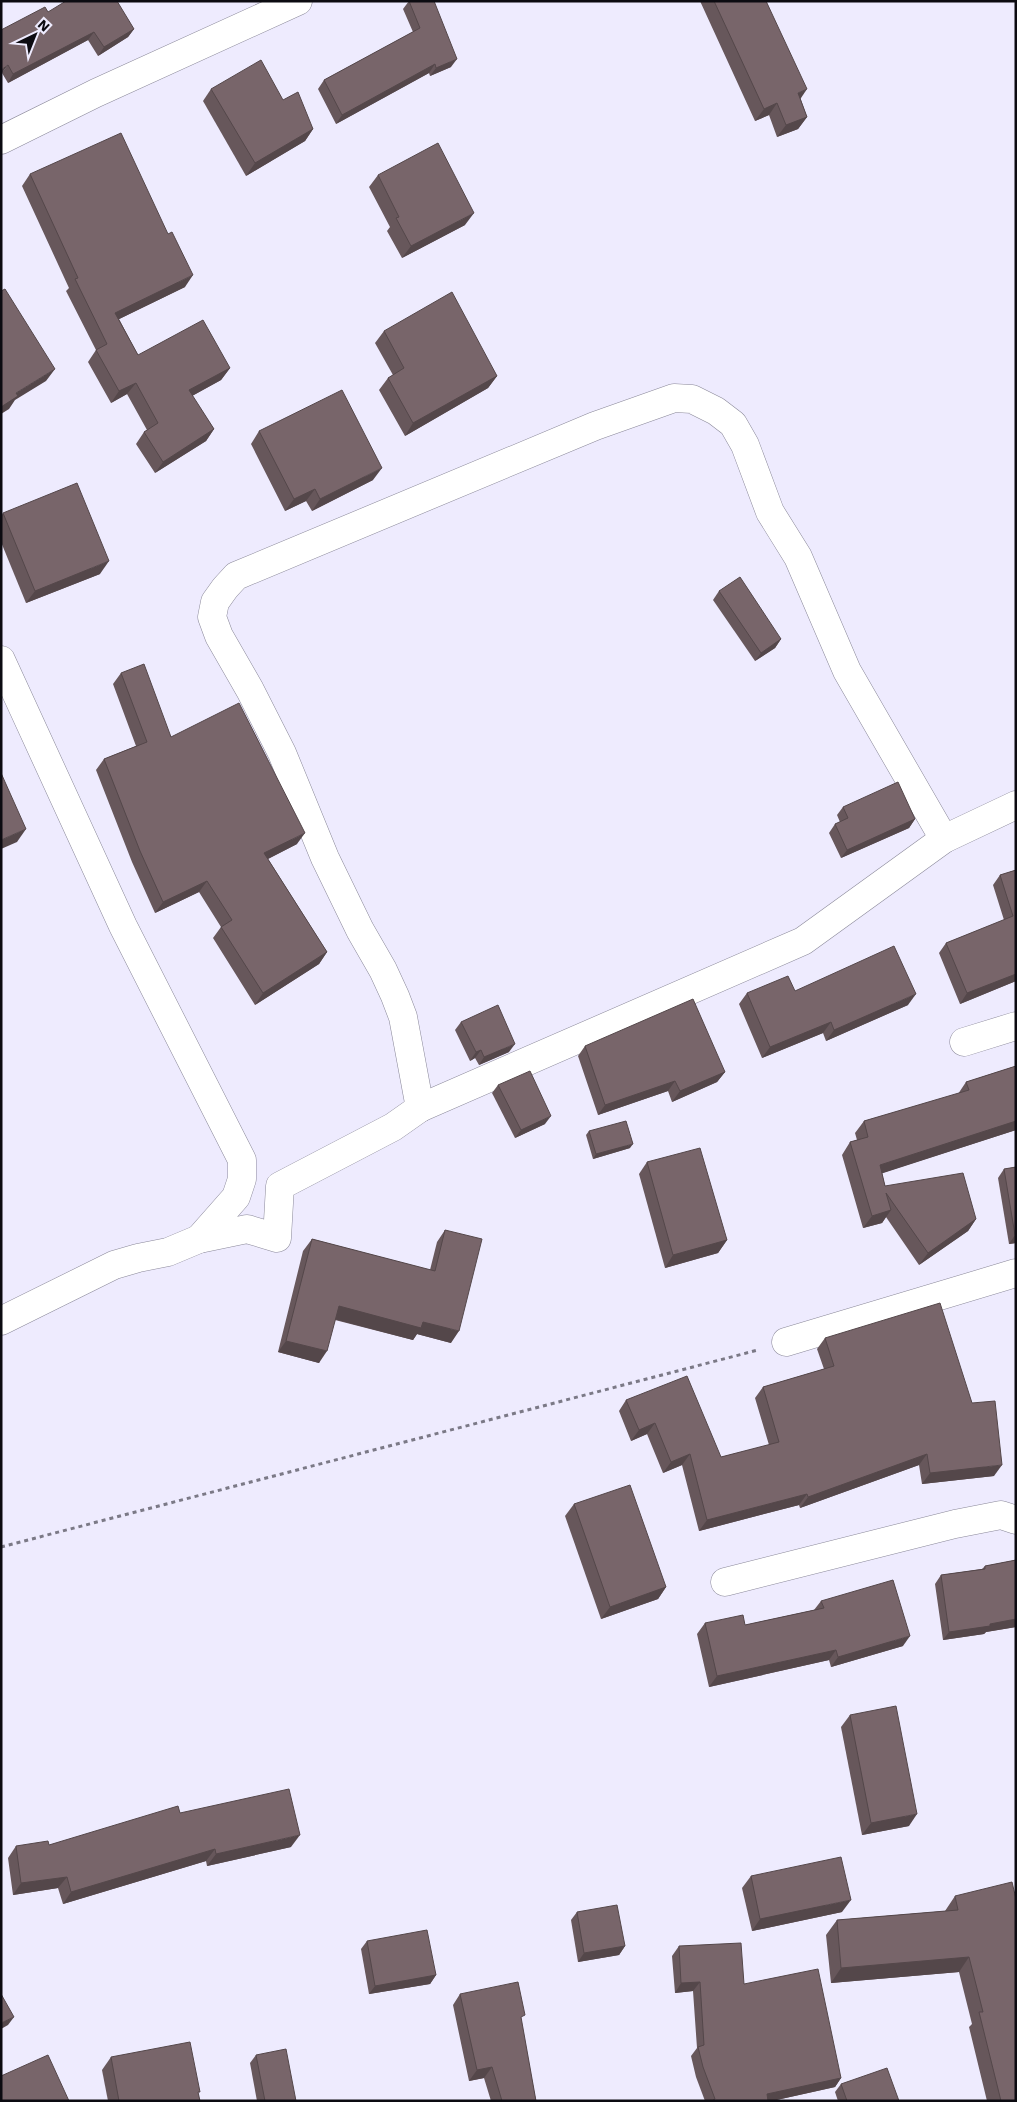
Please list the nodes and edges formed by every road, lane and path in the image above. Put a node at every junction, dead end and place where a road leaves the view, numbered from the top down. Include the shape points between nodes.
1 (298, 1) edge
2 (1, 140) edge
3 (1, 660) edge
4 (1016, 805) edge
5 (944, 839) junction
6 (1016, 1026) edge
7 (964, 1042) dead end
8 (420, 1108) junction
9 (242, 1160) junction
10 (280, 1186) junction
11 (199, 1239) junction
12 (1016, 1273) edge
13 (1, 1321) edge
14 (786, 1342) joint
15 (1016, 1520) edge
16 (1, 1547) edge
17 (725, 1582) dead end

1 - 2 street
3 - 9 street via 123,926
4 - 5 street
5 - 8 street via 803,940
5 - 8 street via 847,671 798,557 770,512 745,445 733,424 692,399 674,398 595,426 236,576 215,602 212,617 282,753 325,858 396,996
6 - 7 street
8 - 10 street via 393,1128
9 - 10 street
9 - 11 street via 242,1179 236,1197
10 - 11 street via 277,1238 247,1229
11 - 13 street via 168,1252 114,1265
12 - 14 street
14 - 16 path
15 - 17 street via 1001,1515 955,1524

